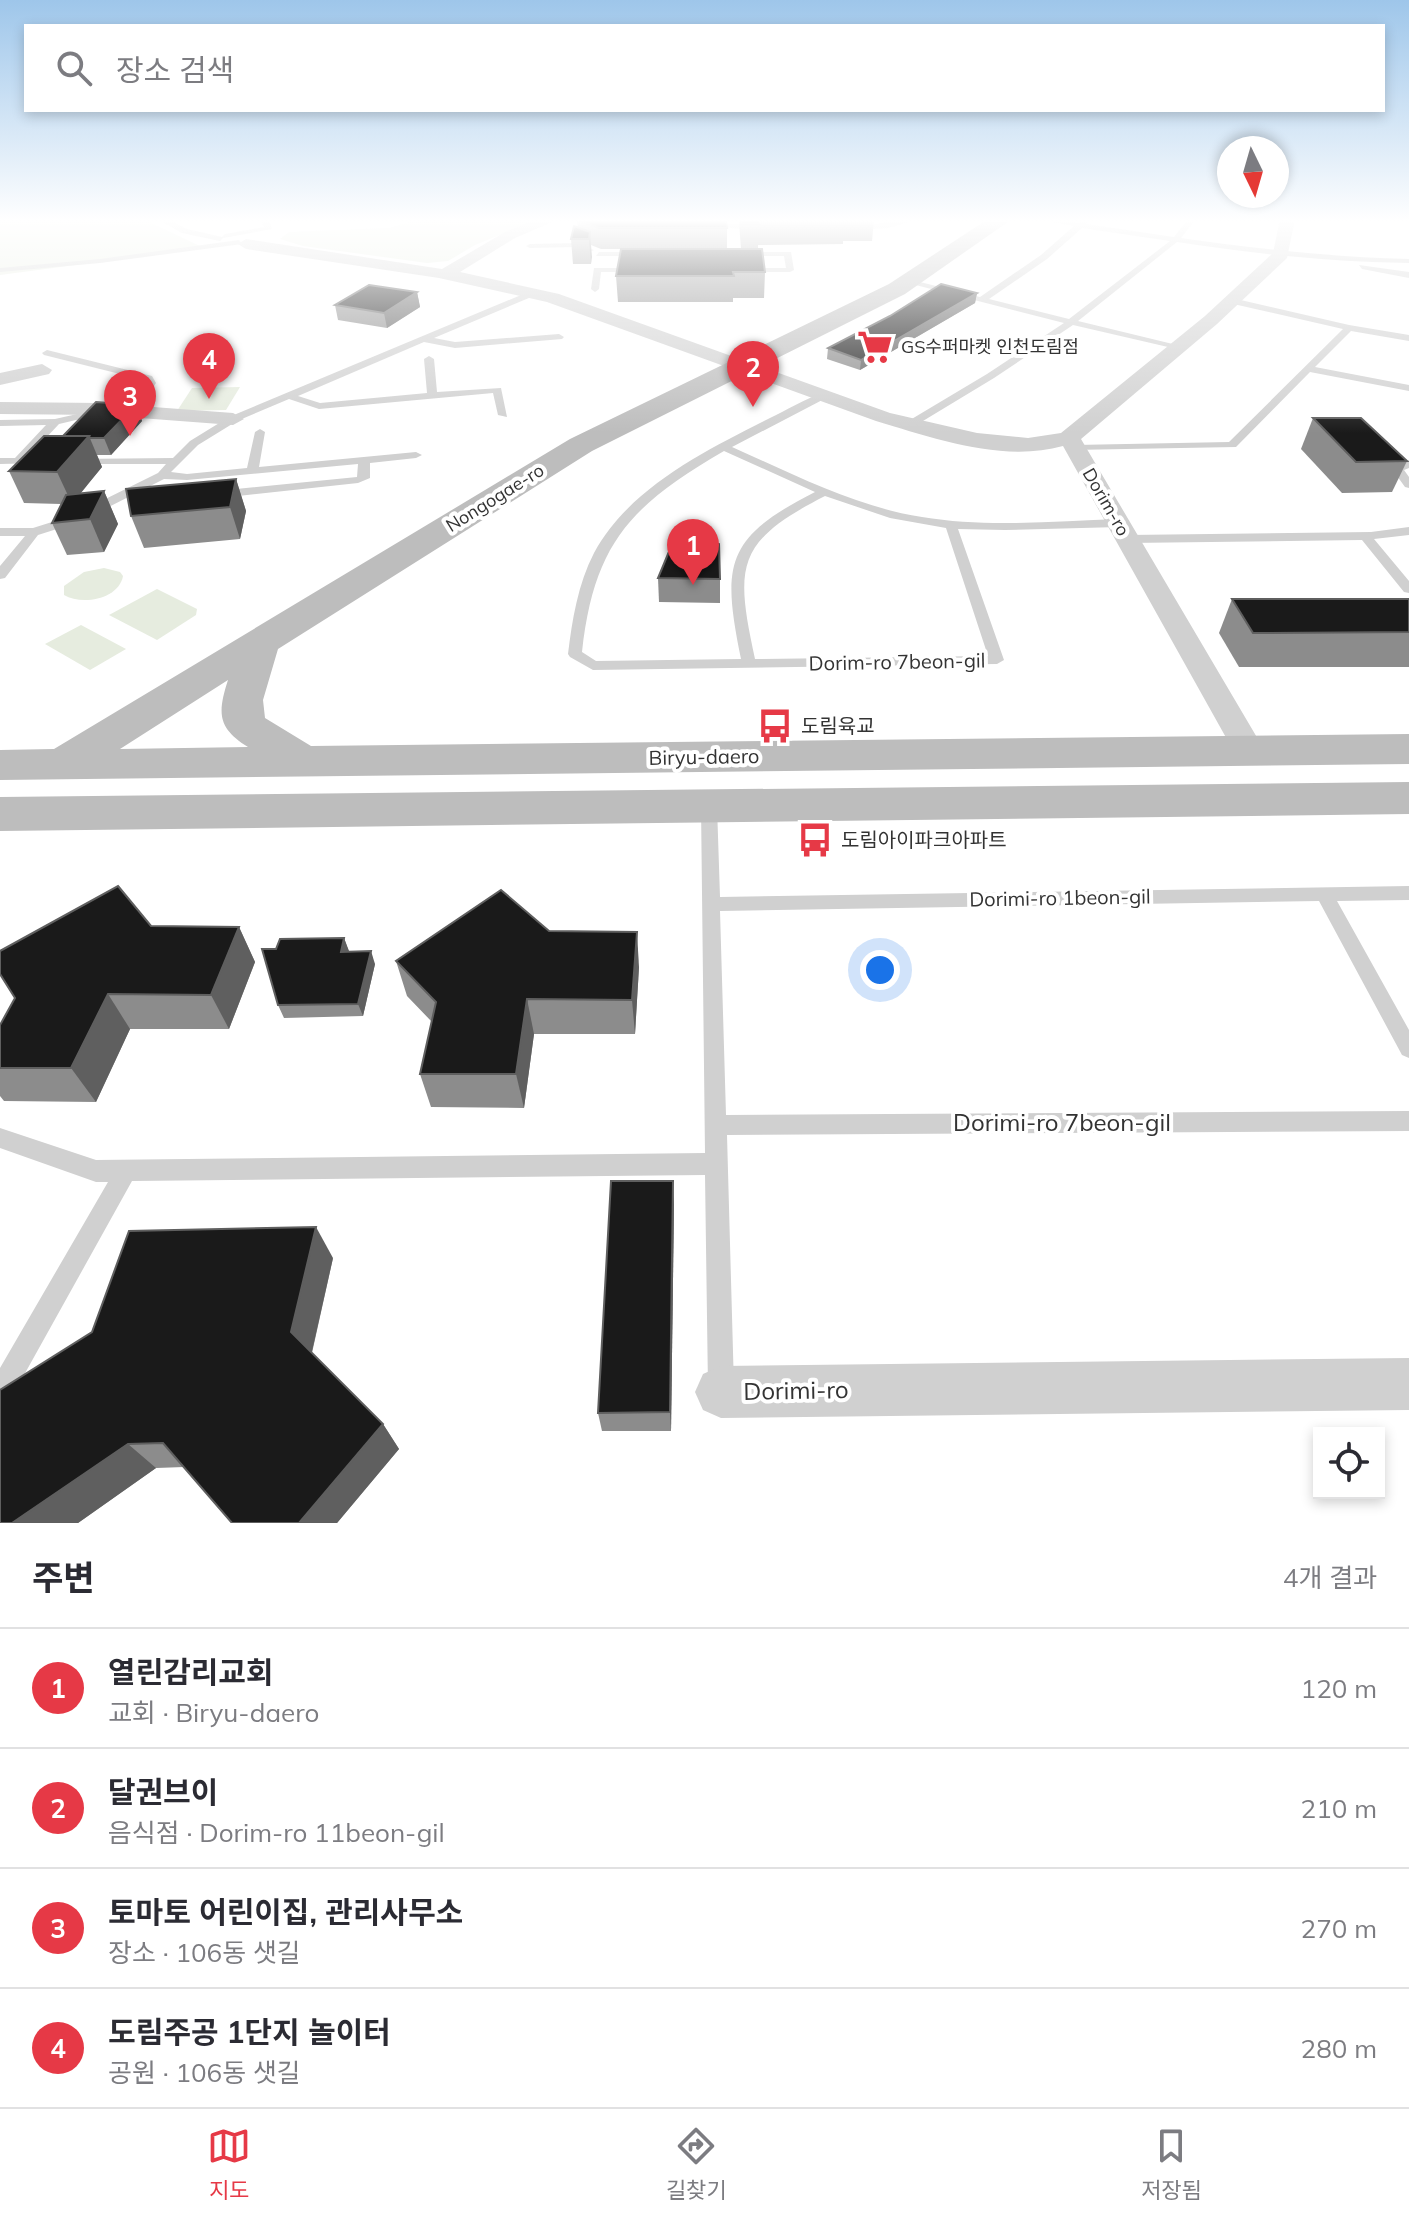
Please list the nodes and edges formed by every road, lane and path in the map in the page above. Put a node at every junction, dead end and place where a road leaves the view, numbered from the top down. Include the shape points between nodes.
1 (519, 290) edge
2 (892, 290) edge
3 (941, 290) edge
4 (996, 290) edge
5 (1113, 290) edge
6 (1244, 290) edge
7 (533, 293) junction
8 (982, 300) junction
9 (1232, 301) junction
10 (1072, 322) junction
11 (1349, 328) junction
12 (559, 337) dead end
13 (1409, 338) edge
14 (423, 339) junction
15 (1178, 348) junction
16 (429, 359) dead end
17 (44, 361) joint
18 (744, 365) junction
19 (1308, 369) junction
20 (0, 379) edge
21 (1409, 388) edge
22 (824, 395) junction
23 (289, 396) junction
24 (432, 396) junction
25 (0, 408) edge
26 (100, 409) junction
27 (503, 415) dead end
28 (233, 419) junction
29 (55, 422) junction
30 (0, 423) edge
31 (909, 425) junction
32 (260, 432) dead end
33 (1072, 443) junction
34 (724, 447) junction
35 (416, 455) dead end
36 (364, 460) junction
37 (0, 461) edge
38 (18, 461) junction
39 (49, 461) edge
40 (65, 461) edge
41 (173, 461) junction
42 (1409, 463) edge
43 (252, 471) junction
44 (162, 475) junction
45 (1409, 485) edge
46 (824, 492) junction
47 (199, 496) edge
48 (951, 525) junction
49 (1123, 531) junction
50 (1409, 531) edge
51 (0, 532) edge
52 (34, 532) junction
53 (1365, 536) junction
54 (0, 575) edge
55 (1409, 589) edge
56 (261, 642) junction
57 (749, 664) junction
58 (1409, 749) edge
59 (1249, 751) junction
60 (305, 763) junction
61 (0, 765) edge
62 (60, 766) junction
63 (0, 798) edge
64 (1409, 798) edge
65 (709, 806) junction
66 (0, 814) edge
67 (1409, 893) edge
68 (1324, 894) junction
69 (710, 904) junction
70 (1409, 1049) edge
71 (1409, 1121) edge
72 (714, 1125) junction
73 (0, 1138) edge
74 (715, 1164) junction
75 (126, 1171) junction
76 (1409, 1384) edge
77 (721, 1392) joint
78 (0, 1393) edge

1 - 7 street
2 - 18 main road, Nongogae-ro
3 - 8 lane
4 - 8 lane
5 - 10 lane
6 - 9 street
7 - 14 lane
7 - 18 street
8 - 10 lane
9 - 11 lane
9 - 15 street
10 - 15 lane
10 - 31 lane
11 - 13 lane
11 - 19 lane
12 - 14 lane via 455,345
14 - 23 lane
15 - 33 street
16 - 24 lane
17 - 20 street
17 - 26 lane via 150,380 147,388
18 - 22 street
18 - 56 main road, Nongogae-ro via 581,445
19 - 21 lane
19 - 33 lane via 1232,445
22 - 31 street
22 - 34 lane
23 - 24 lane via 319,406
23 - 28 lane
24 - 27 lane via 497,390
25 - 26 street
26 - 28 street
26 - 29 lane
28 - 41 lane
29 - 30 lane
29 - 38 lane
31 - 33 street via 978,439
32 - 43 lane
33 - 49 street, Dorim-ro
34 - 46 lane
34 - 57 lane, Dorim-ro 7beon-gil via 652,495 606,543 579,617 575,654 593,666
35 - 36 lane
36 - 43 lane
36 - 47 lane via 364,478 358,480
37 - 38 lane
38 - 39 lane
40 - 41 lane
41 - 44 lane
42 - 45 lane via 1398,469
43 - 44 lane via 186,482
44 - 52 lane via 75,519
46 - 48 lane via 895,516
46 - 57 lane via 778,518 743,559 738,601
48 - 49 lane
48 - 57 lane, Dorim-ro 7beon-gil via 997,660
49 - 53 lane via 1327,540
49 - 59 street, Dorim-ro
50 - 53 lane
51 - 52 lane
52 - 54 lane
53 - 55 lane
56 - 60 main road via 242,700 244,725
56 - 62 main road, Nongogae-ro
58 - 59 main road, Biryu-daero
59 - 60 main road, Biryu-daero
60 - 62 main road, Biryu-daero
61 - 62 main road, Biryu-daero
62 - 63 main road, Nongogae-ro
64 - 65 main road
65 - 66 main road
65 - 69 lane, Dorimi-ro
67 - 68 lane, Dorimi-ro 1beon-gil
68 - 69 lane, Dorimi-ro 1beon-gil
68 - 70 lane
69 - 72 lane, Dorimi-ro
71 - 72 lane, Dorimi-ro 7beon-gil
72 - 74 lane, Dorimi-ro
73 - 75 lane via 96,1171
74 - 75 lane
74 - 77 lane, Dorimi-ro
75 - 78 lane
76 - 77 street, Dorimi-ro

